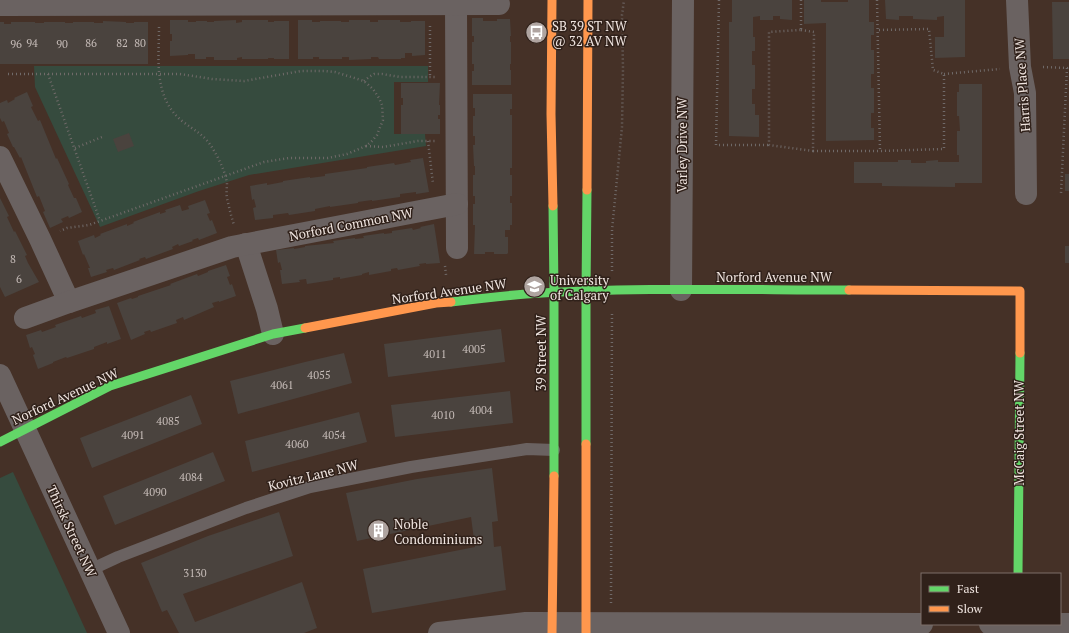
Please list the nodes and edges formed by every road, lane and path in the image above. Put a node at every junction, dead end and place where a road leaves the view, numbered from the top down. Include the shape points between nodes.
1 (552, 0) edge
2 (588, 0) edge
3 (596, 0) edge
4 (624, 0) edge
5 (683, 0) edge
6 (719, 0) edge
7 (800, 0) edge
8 (877, 0) edge
9 (1017, 0) edge
10 (430, 4) junction
11 (456, 4) junction
12 (500, 4) dead end
13 (0, 5) edge
14 (159, 22) dead end
15 (588, 22) junction
16 (801, 30) junction
17 (877, 30) junction
18 (1020, 67) junction
19 (1068, 68) edge
20 (8, 74) dead end
21 (48, 74) junction
22 (159, 74) junction
23 (944, 74) junction
24 (430, 77) junction
25 (457, 77) junction
26 (364, 81) junction
27 (102, 138) dead end
28 (428, 141) junction
29 (457, 141) junction
30 (769, 145) junction
31 (366, 146) junction
32 (74, 148) junction
33 (813, 151) junction
34 (880, 151) junction
35 (0, 157) edge
36 (225, 176) junction
37 (434, 187) dead end
38 (1061, 193) dead end
39 (1026, 194) dead end
40 (457, 204) junction
41 (100, 221) junction
42 (241, 237) junction
43 (40, 239) junction
44 (457, 248) dead end
45 (612, 269) dead end
46 (681, 290) junction
47 (1020, 291) joint
48 (554, 292) junction
49 (586, 292) junction
50 (69, 302) junction
51 (612, 313) dead end
52 (25, 318) dead end
53 (273, 334) junction
54 (0, 375) edge
55 (24, 429) junction
56 (0, 442) edge
57 (554, 450) junction
58 (90, 570) junction
59 (1018, 573) edge
60 (611, 623) junction
61 (921, 624) edge
62 (552, 628) edge
63 (586, 628) edge
64 (119, 633) edge
65 (439, 633) edge

1 - 48 street, 39 Street NW
2 - 15 street
3 - 15 street
4 - 45 path via 622,127 612,230
5 - 46 street, Varley Drive NW
6 - 30 path via 716,145
7 - 16 path
8 - 17 path
9 - 18 street, Harris Place NW
10 - 11 street
10 - 13 street
10 - 24 path
11 - 12 street
11 - 25 street
14 - 22 path
15 - 49 street
16 - 30 path via 769,32
16 - 33 path via 814,32
17 - 23 path via 929,29 932,70
17 - 34 path
18 - 19 path
18 - 23 path
18 - 39 street, Harris Place NW via 1025,93
19 - 38 path
20 - 21 path
21 - 22 path
21 - 32 path
22 - 26 path via 244,80 301,70 325,70
22 - 36 path via 166,103 181,120 207,139
23 - 34 path via 944,149
24 - 25 path
24 - 26 path via 374,74
25 - 29 street
26 - 31 path via 379,98 383,120 376,135
27 - 32 path
28 - 29 path
28 - 31 path via 383,148
28 - 37 path
29 - 40 street
30 - 33 path
31 - 36 path via 328,158 289,158 264,162
32 - 41 path
33 - 34 path
35 - 43 street
36 - 41 path
36 - 42 path via 227,199
40 - 42 street, Norford Common NW
40 - 44 street
41 - 43 path via 67,228
42 - 50 street, Norford Common NW via 225,249
42 - 53 street via 267,309
43 - 50 street
46 - 47 street, Norford Avenue NW
46 - 49 street, Norford Avenue NW
47 - 59 street, McCaig Street NW
48 - 49 street, Norford Avenue NW
48 - 53 street, Norford Avenue NW via 436,304
48 - 57 street, 39 Street NW
49 - 63 street
50 - 52 street, Norford Common NW
51 - 60 path
53 - 55 street, Norford Avenue NW via 110,386
54 - 55 street, Thirsk Street NW
55 - 56 street, Norford Avenue NW
55 - 58 street, Thirsk Street NW
57 - 58 lane, Kovitz Lane NW via 527,449 411,467 310,487 239,510
57 - 62 street, 39 Street NW
58 - 64 street, Thirsk Street NW
60 - 61 street
60 - 63 street
62 - 63 street
62 - 65 street via 526,623

